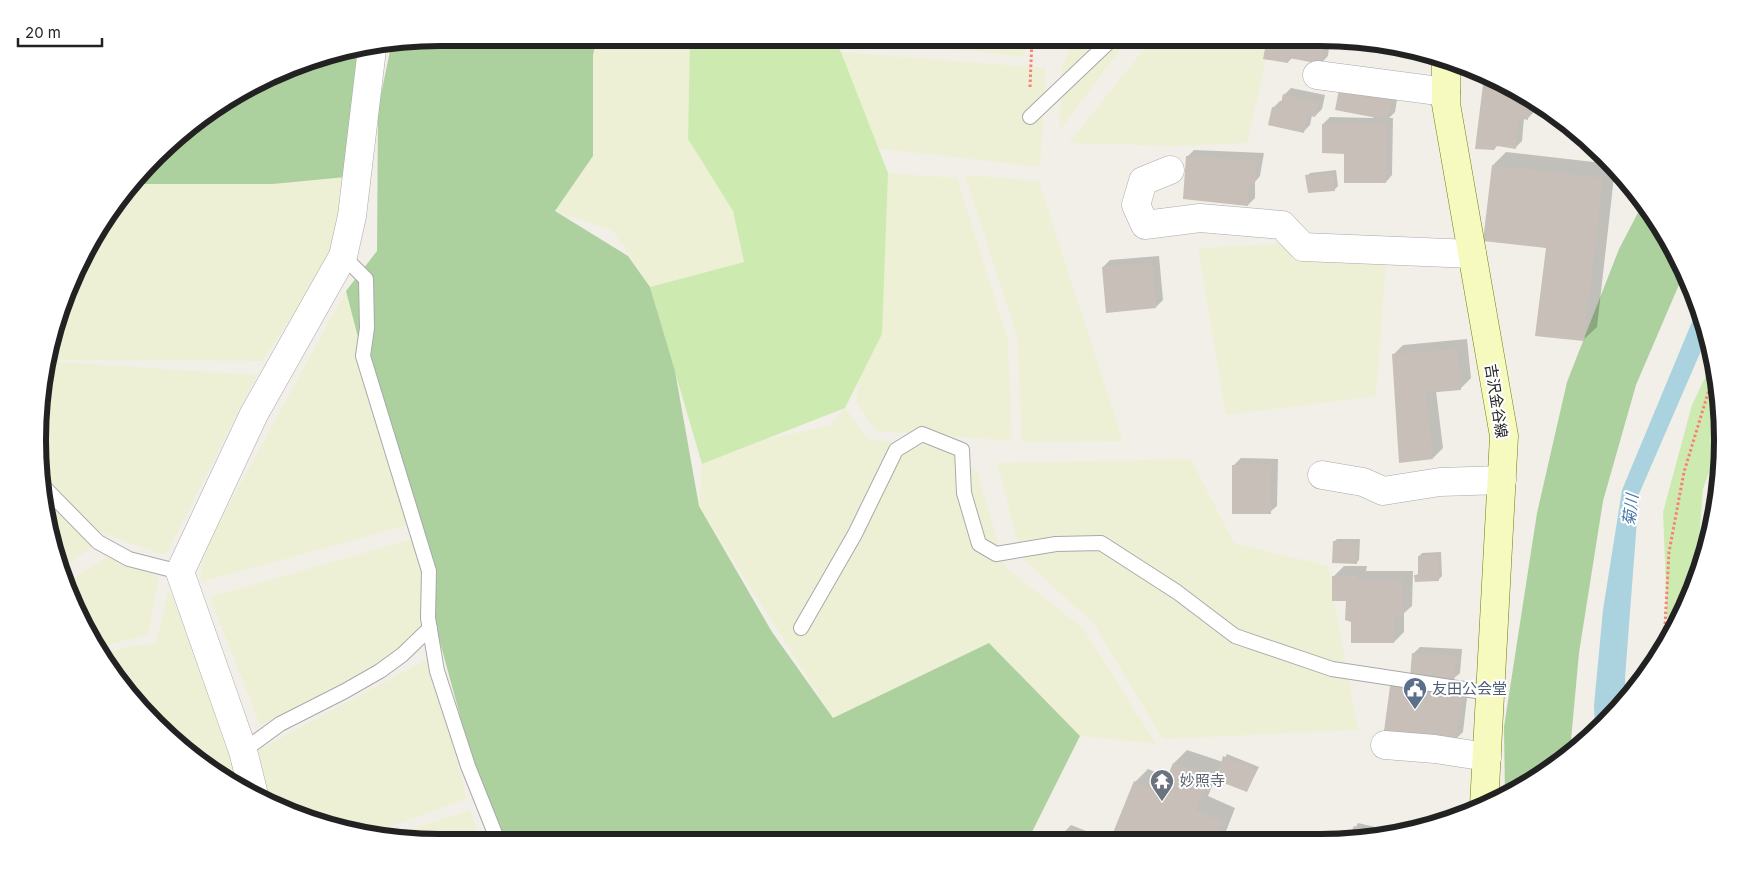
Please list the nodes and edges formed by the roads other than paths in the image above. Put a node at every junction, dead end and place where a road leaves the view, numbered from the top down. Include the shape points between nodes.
1 (1104, 46) edge
2 (372, 53) edge
3 (1446, 67) edge
4 (1317, 75) dead end
5 (1446, 92) junction
6 (1030, 116) dead end
7 (1170, 170) dead end
8 (1472, 254) junction
9 (343, 256) junction
10 (1322, 475) dead end
11 (1502, 480) junction
12 (50, 493) edge
13 (180, 572) junction
14 (430, 628) junction
15 (801, 628) dead end
16 (1490, 693) junction
17 (1385, 745) dead end
18 (244, 752) junction
19 (1487, 757) junction
20 (252, 786) edge
21 (1485, 798) edge
22 (495, 834) edge

1 - 6 lane
2 - 9 street via 352,216
3 - 5 main road, 吉沢金谷線
4 - 5 street
5 - 8 main road, 吉沢金谷線
7 - 8 street via 1143,181 1136,205 1145,226 1200,218 1282,225 1303,247
8 - 11 main road, 吉沢金谷線 via 1504,436
9 - 13 street via 254,414
9 - 14 lane via 366,279 367,328 363,356 429,571
10 - 11 street via 1363,482 1383,491 1440,482
11 - 16 main road, 吉沢金谷線
12 - 13 lane via 98,542 129,558
13 - 18 street
14 - 18 lane via 402,655 380,670 345,692 280,724
14 - 22 lane via 437,671 468,766
15 - 16 lane via 855,534 896,450 922,434 962,450 964,493 979,544 996,554 1056,544 1102,543 1177,592 1235,636 1332,669
16 - 19 main road, 吉沢金谷線
17 - 19 street
18 - 20 street
19 - 21 main road, 吉沢金谷線

